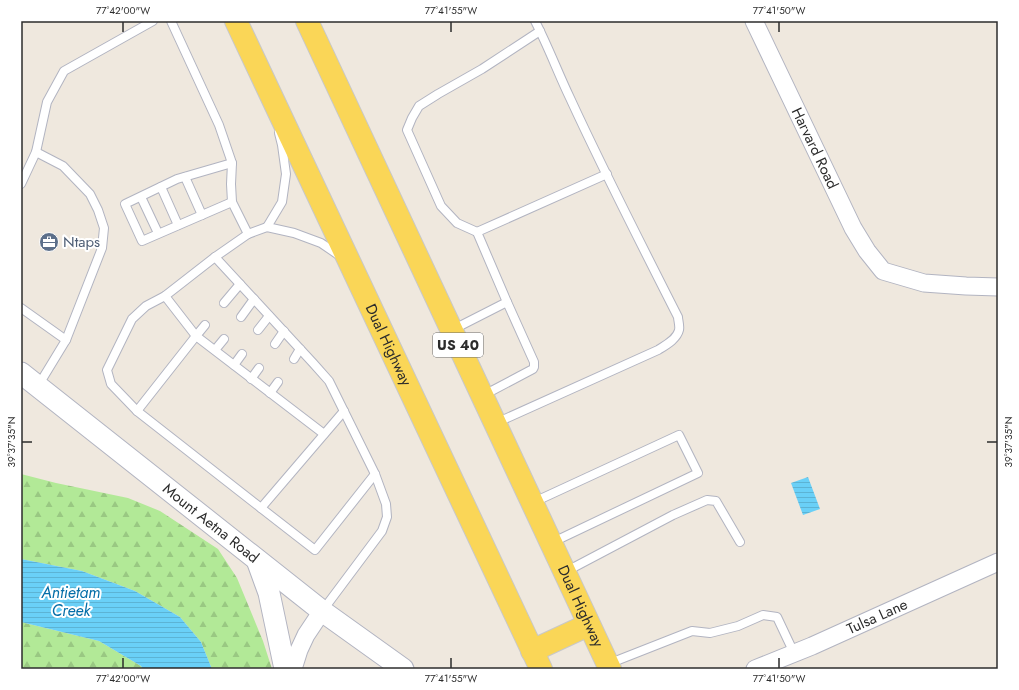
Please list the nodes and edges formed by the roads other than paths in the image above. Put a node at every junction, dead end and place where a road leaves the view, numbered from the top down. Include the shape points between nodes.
1 (153, 21) edge
2 (171, 21) edge
3 (236, 21) edge
4 (306, 21) edge
5 (535, 21) edge
6 (754, 21) edge
7 (540, 31) junction
8 (267, 88) junction
9 (36, 152) junction
10 (232, 163) junction
11 (607, 174) junction
12 (185, 177) junction
13 (21, 184) edge
14 (161, 187) junction
15 (141, 197) junction
16 (232, 202) junction
17 (202, 215) junction
18 (178, 225) junction
19 (267, 227) junction
20 (477, 232) junction
21 (158, 234) junction
22 (248, 234) junction
23 (215, 257) junction
24 (351, 266) junction
25 (240, 284) junction
26 (998, 287) edge
27 (165, 296) junction
28 (254, 299) junction
29 (507, 302) junction
30 (224, 303) dead end
31 (21, 308) edge
32 (269, 316) junction
33 (241, 317) dead end
34 (205, 325) dead end
35 (258, 330) dead end
36 (451, 330) junction
37 (284, 331) junction
38 (196, 336) junction
39 (224, 339) dead end
40 (66, 340) junction
41 (275, 344) dead end
42 (300, 349) junction
43 (215, 350) junction
44 (242, 354) dead end
45 (294, 359) dead end
46 (234, 365) junction
47 (259, 368) dead end
48 (21, 373) edge
49 (251, 379) junction
50 (278, 382) dead end
51 (38, 386) junction
52 (270, 393) junction
53 (482, 397) junction
54 (137, 411) junction
55 (344, 411) junction
56 (495, 424) junction
57 (324, 434) junction
58 (375, 474) junction
59 (532, 503) junction
60 (261, 508) junction
61 (740, 542) dead end
62 (550, 543) junction
63 (257, 560) junction
64 (998, 562) edge
65 (564, 572) junction
66 (322, 611) junction
67 (588, 625) junction
68 (794, 653) junction
69 (537, 660) edge
70 (609, 666) edge
71 (285, 669) edge
72 (293, 669) edge
73 (403, 669) edge
74 (755, 669) edge

1 - 9 lane via 64,71 48,102
2 - 10 lane via 219,125
3 - 8 main road, Dual Highway
4 - 36 main road, Dual Highway / US 40
5 - 7 lane
6 - 26 street, Harvard Road via 852,228 884,271 924,283
7 - 11 lane
7 - 20 lane via 419,106 407,130 441,206 457,223
8 - 19 lane via 282,146 286,174 282,202
8 - 24 main road, Dual Highway
9 - 13 lane
9 - 40 lane via 63,166 90,194 104,228 102,248
10 - 12 lane
10 - 16 lane
11 - 20 lane
11 - 56 lane via 678,316 680,329 672,340 658,350
12 - 14 lane
12 - 17 lane
14 - 15 lane
14 - 18 lane
15 - 21 lane
15 - 21 lane via 125,204 142,241
16 - 17 lane
16 - 22 lane
17 - 18 lane
18 - 21 lane
19 - 22 lane
19 - 24 lane via 294,232 321,243
20 - 29 lane
22 - 23 lane
23 - 25 lane
23 - 27 lane
24 - 69 main road, Dual Highway
25 - 28 lane
25 - 30 lane
27 - 38 lane
27 - 54 lane via 146,306 132,319 108,370 111,384
28 - 32 lane
28 - 33 lane
29 - 36 lane
29 - 53 lane via 534,367
31 - 40 lane
32 - 35 lane
32 - 37 lane
34 - 38 lane
36 - 53 main road, Dual Highway / US 40
37 - 41 lane
37 - 42 lane
38 - 43 lane
38 - 54 lane
39 - 43 lane
40 - 51 lane
42 - 45 lane
42 - 55 lane via 329,381
43 - 46 lane
44 - 46 lane
46 - 49 lane
47 - 49 lane
48 - 51 street, Mount Aetna Road
49 - 52 lane
50 - 52 lane
51 - 63 street, Mount Aetna Road
52 - 57 lane
53 - 56 main road, Dual Highway / US 40
54 - 60 lane
55 - 57 lane
55 - 58 lane
56 - 59 main road, Dual Highway / US 40
57 - 60 lane
58 - 60 lane via 315,550
58 - 66 lane via 386,504 387,517 382,531
59 - 62 main road, Dual Highway / US 40
59 - 62 lane via 679,435 698,473
61 - 65 lane via 716,501 707,500 672,515
62 - 65 main road, Dual Highway / US 40
63 - 66 street, Mount Aetna Road
63 - 71 street via 269,593
64 - 68 street, Tulsa Lane
65 - 67 main road, Dual Highway / US 40
66 - 72 street via 306,636
66 - 73 street, Mount Aetna Road
67 - 69 main road
67 - 70 main road, Dual Highway / US 40
68 - 70 lane via 777,616 763,615 738,626 710,633 692,631
68 - 74 street, Tulsa Lane

